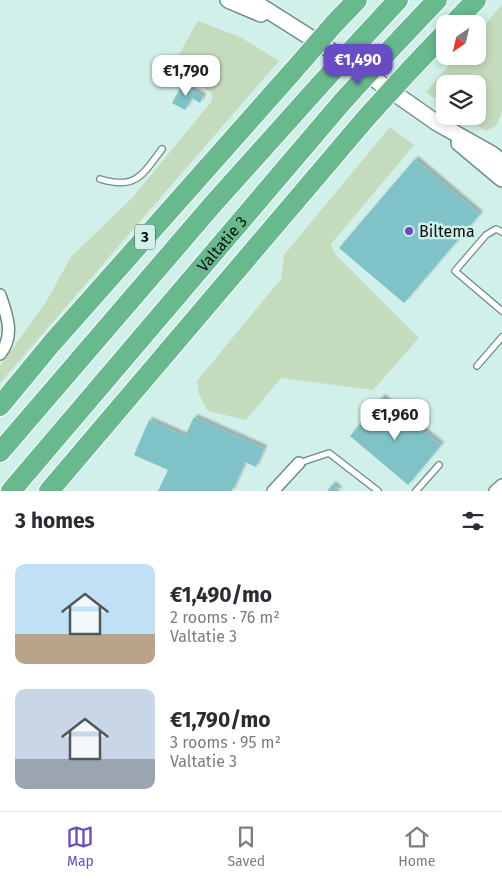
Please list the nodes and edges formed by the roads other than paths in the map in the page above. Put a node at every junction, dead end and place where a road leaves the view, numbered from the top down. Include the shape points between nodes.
1 (228, 0) edge
2 (251, 0) edge
3 (356, 0) edge
4 (398, 0) edge
5 (437, 0) edge
6 (476, 0) edge
7 (462, 15) edge
8 (293, 27) junction
9 (436, 42) edge
10 (436, 123) edge
11 (438, 125) edge
12 (439, 125) edge
13 (162, 150) dead end
14 (502, 162) edge
15 (100, 179) dead end
16 (502, 179) edge
17 (502, 232) edge
18 (0, 295) edge
19 (502, 311) edge
20 (502, 337) edge
21 (0, 354) edge
22 (477, 366) dead end
23 (0, 406) edge
24 (0, 452) edge
25 (299, 463) joint
26 (439, 465) dead end
27 (502, 485) edge
28 (12, 491) edge
29 (49, 491) edge
30 (273, 491) edge
31 (378, 491) edge
32 (416, 491) edge
33 (495, 491) edge

1 - 8 main road
2 - 8 main road
3 - 23 highway, 3, bridge via 77,314
4 - 24 highway, Valtatie 3, bridge via 214,203
5 - 28 highway, Valtatie 3, bridge via 343,101
6 - 7 highway
8 - 10 main road via 357,67
9 - 29 highway, bridge via 367,117
11 - 16 main road
12 - 14 main road
13 - 15 lane via 133,181 118,184
17 - 19 lane via 496,229 486,235 455,271
18 - 21 street via 9,330 8,341
20 - 22 lane
25 - 30 street
25 - 31 lane via 329,453
26 - 32 lane
27 - 33 street

